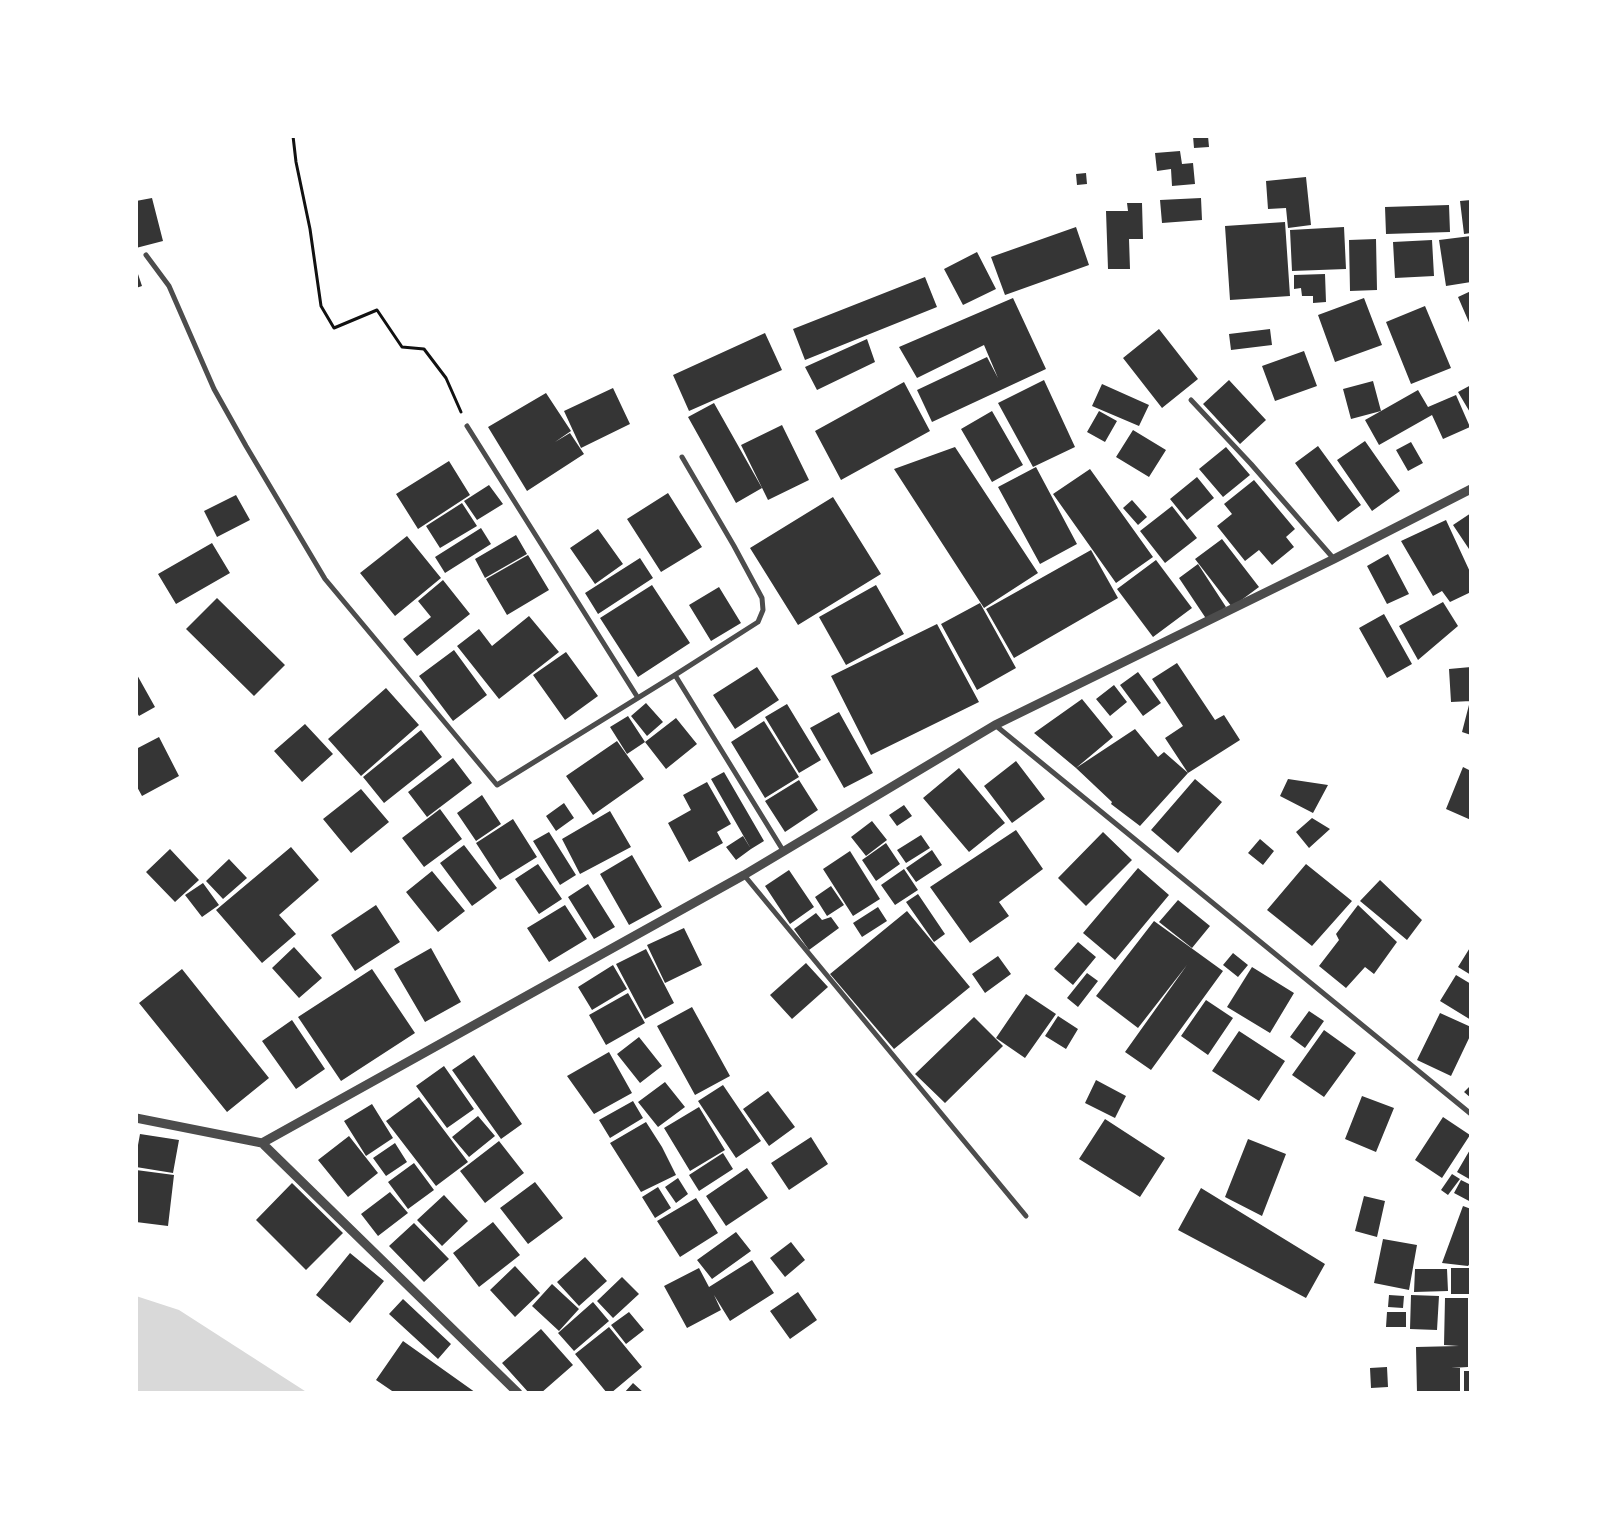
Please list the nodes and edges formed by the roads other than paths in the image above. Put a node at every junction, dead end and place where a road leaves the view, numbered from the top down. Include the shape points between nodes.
1 (146, 255) dead end
2 (1191, 400) dead end
3 (467, 426) road end
4 (682, 457) dead end
5 (1471, 489) edge
6 (1334, 559) junction
7 (675, 675) junction
8 (638, 698) junction
9 (995, 725) junction
10 (784, 852) junction
11 (744, 875) junction
12 (1471, 1114) edge
13 (136, 1118) edge
14 (262, 1143) junction
15 (1026, 1216) dead end
16 (518, 1393) edge

1 - 8 street via 169,286 228,413 325,579 497,785
2 - 6 street
3 - 8 street
4 - 7 street via 762,598 763,610 758,622
5 - 6 street
6 - 9 street
7 - 8 street
7 - 10 street
9 - 10 street
9 - 12 street
10 - 11 street
11 - 14 street
11 - 15 street
13 - 14 street
14 - 16 street

